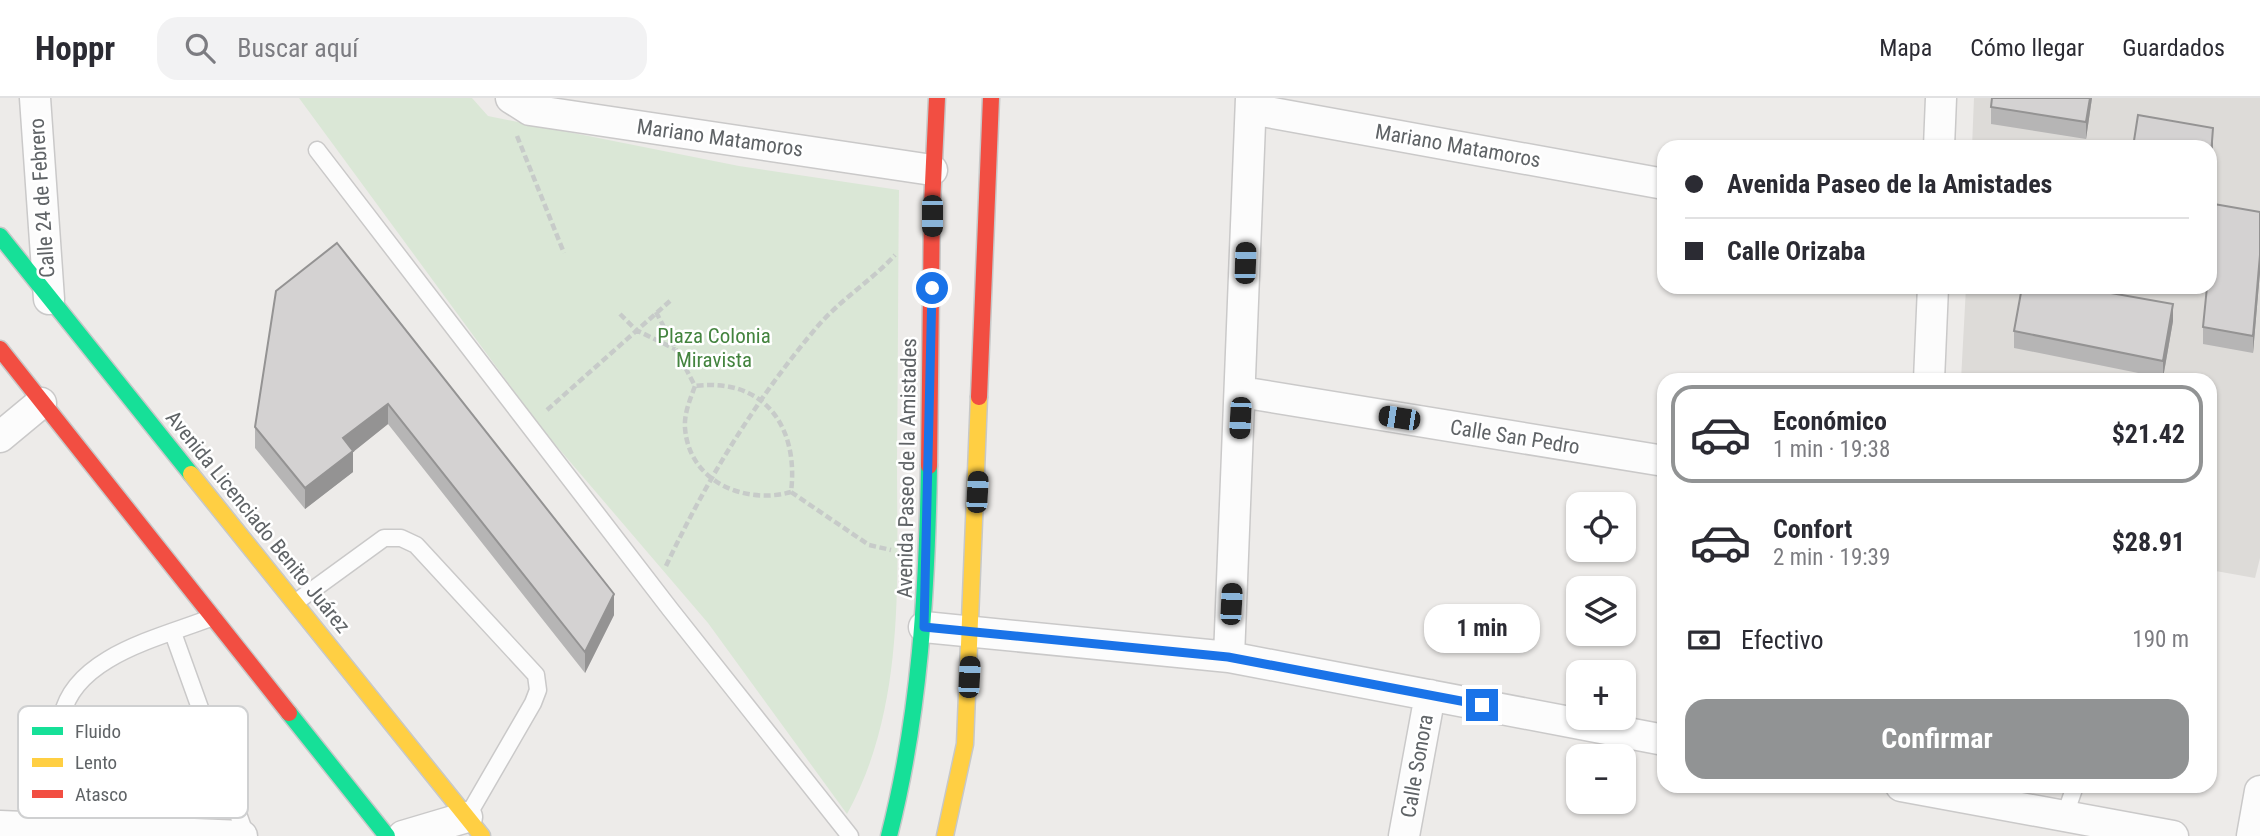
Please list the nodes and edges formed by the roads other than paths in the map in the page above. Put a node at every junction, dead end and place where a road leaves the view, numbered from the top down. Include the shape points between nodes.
1 (35, 98) edge
2 (936, 98) edge
3 (991, 98) edge
4 (1941, 98) edge
5 (515, 101) edge
6 (1251, 103) edge
7 (1939, 140) edge
8 (317, 150) dead end
9 (932, 170) junction
10 (1657, 183) edge
11 (0, 236) edge
12 (1933, 294) edge
13 (49, 299) junction
14 (0, 349) edge
15 (1929, 373) edge
16 (1241, 392) junction
17 (41, 403) junction
18 (0, 437) edge
19 (1657, 460) edge
20 (296, 602) junction
21 (213, 617) junction
22 (924, 627) junction
23 (971, 632) junction
24 (173, 634) junction
25 (1228, 657) junction
26 (1430, 695) junction
27 (67, 706) edge
28 (198, 706) edge
29 (1657, 739) edge
30 (2260, 791) edge
31 (1942, 793) edge
32 (2073, 793) edge
33 (2066, 815) junction
34 (50, 818) edge
35 (238, 818) edge
36 (0, 826) edge
37 (474, 827) edge
38 (49, 828) junction
39 (179, 835) edge
40 (244, 836) edge
41 (387, 836) edge
42 (403, 836) edge
43 (850, 836) edge
44 (889, 836) edge
45 (946, 836) edge
46 (1404, 836) edge
47 (2173, 836) edge
48 (2252, 836) edge

1 - 13 street, Calle 24 de Febrero
2 - 9 street, Avenida Paseo de la Amistades
3 - 23 street
4 - 7 street
5 - 9 street, Mariano Matamoros via 530,110
6 - 10 street, Mariano Matamoros
6 - 16 street
8 - 43 lane
9 - 22 street, Avenida Paseo de la Amistades
11 - 13 street, Avenida Licenciado Benito Juárez
12 - 15 street
13 - 20 street, Avenida Licenciado Benito Juárez
14 - 17 street
16 - 19 street, Calle San Pedro
16 - 25 street
17 - 18 street
17 - 21 street
20 - 37 street, Avenida Licenciado Benito Juárez
20 - 37 lane via 384,538 401,538 416,545 536,675 538,690 533,703
21 - 24 lane
21 - 41 street
22 - 23 street
22 - 44 street, Avenida Paseo de la Amistades via 911,745
23 - 25 street
23 - 45 street via 965,744
24 - 27 lane via 112,656 86,675
24 - 28 lane
25 - 26 street
26 - 29 street
26 - 46 street, Calle Sonora
30 - 48 street
31 - 33 street
32 - 33 lane
33 - 47 street
34 - 38 lane
35 - 40 lane
36 - 38 street
37 - 42 street
38 - 39 street
39 - 40 street

